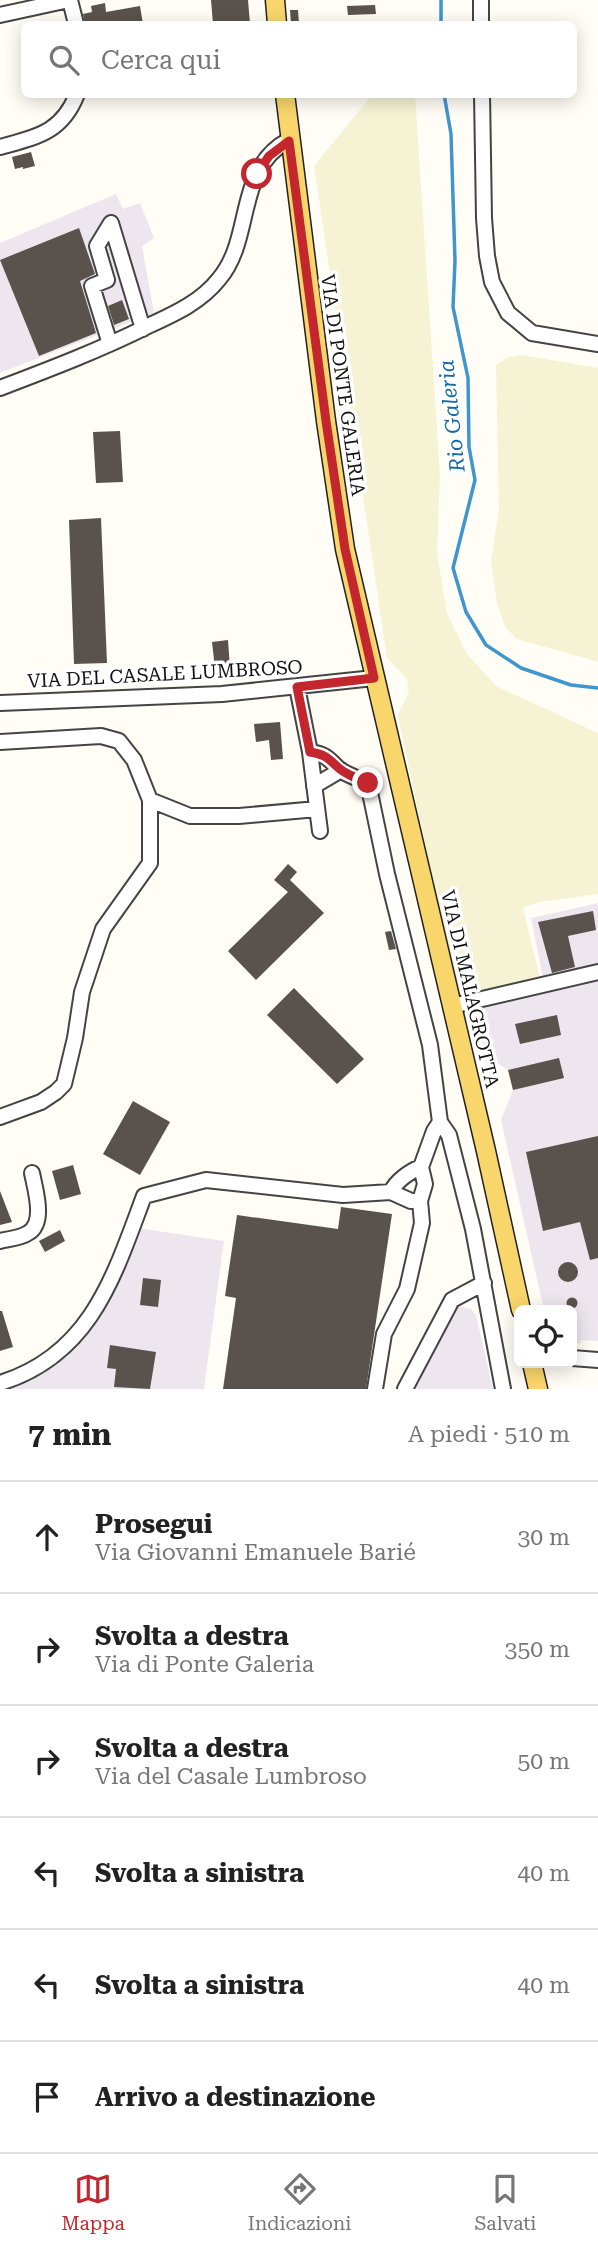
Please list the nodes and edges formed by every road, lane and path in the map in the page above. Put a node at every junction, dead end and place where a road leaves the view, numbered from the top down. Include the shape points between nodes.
1 (69, 0) edge
2 (275, 0) edge
3 (481, 0) edge
4 (0, 15) edge
5 (75, 21) edge
6 (277, 21) edge
7 (481, 21) edge
8 (75, 98) edge
9 (285, 98) edge
10 (482, 98) edge
11 (289, 141) junction
12 (0, 147) edge
13 (143, 329) junction
14 (110, 344) junction
15 (598, 344) edge
16 (0, 388) edge
17 (374, 678) junction
18 (297, 687) junction
19 (0, 703) edge
20 (0, 742) edge
21 (310, 752) junction
22 (341, 770) junction
23 (314, 786) junction
24 (150, 800) junction
25 (317, 809) junction
26 (320, 831) dead end
27 (598, 972) edge
28 (453, 1006) junction
29 (0, 1117) edge
30 (440, 1122) junction
31 (421, 1167) junction
32 (32, 1173) dead end
33 (391, 1192) junction
34 (420, 1201) junction
35 (0, 1241) edge
36 (484, 1283) junction
37 (520, 1305) edge
38 (577, 1358) edge
39 (598, 1360) edge
40 (533, 1368) edge
41 (0, 1383) edge
42 (375, 1389) edge
43 (405, 1389) edge
44 (503, 1389) edge
45 (538, 1389) edge

1 - 4 street
1 - 5 street
2 - 6 main road
3 - 7 street
8 - 12 street via 53,129
9 - 11 main road, VIA DI PONTE GALERIA
10 - 15 street via 486,256 492,282 509,313 533,333
11 - 13 street via 269,156 257,174 235,252 220,279 185,307
11 - 17 main road, VIA DI PONTE GALERIA via 345,549
13 - 14 street
13 - 14 street via 111,223 97,246 107,280 92,286
14 - 16 street
17 - 18 street, VIA DEL CASALE LUMBROSO
17 - 28 main road, VIA DI MALAGROTTA
18 - 19 street, VIA DEL CASALE LUMBROSO
18 - 21 street
20 - 24 street via 101,736 119,741 134,760
21 - 22 street via 333,761
21 - 23 street
22 - 23 street
22 - 30 street via 368,783 430,1045
23 - 25 street
24 - 25 street via 190,816
24 - 29 street via 150,863 103,929 82,992 64,1084 40,1102
25 - 26 street
27 - 28 street
28 - 37 main road, VIA DI MALAGROTTA
30 - 31 street
30 - 36 street via 449,1135
31 - 33 street
31 - 34 street via 425,1184
32 - 35 street via 36,1225 29,1233
33 - 34 street
33 - 41 street via 343,1195 206,1180 144,1196 111,1284 80,1332 40,1365
34 - 42 street via 422,1223 407,1289 384,1334
36 - 43 street via 452,1300
36 - 44 street
38 - 39 street
40 - 45 main road

